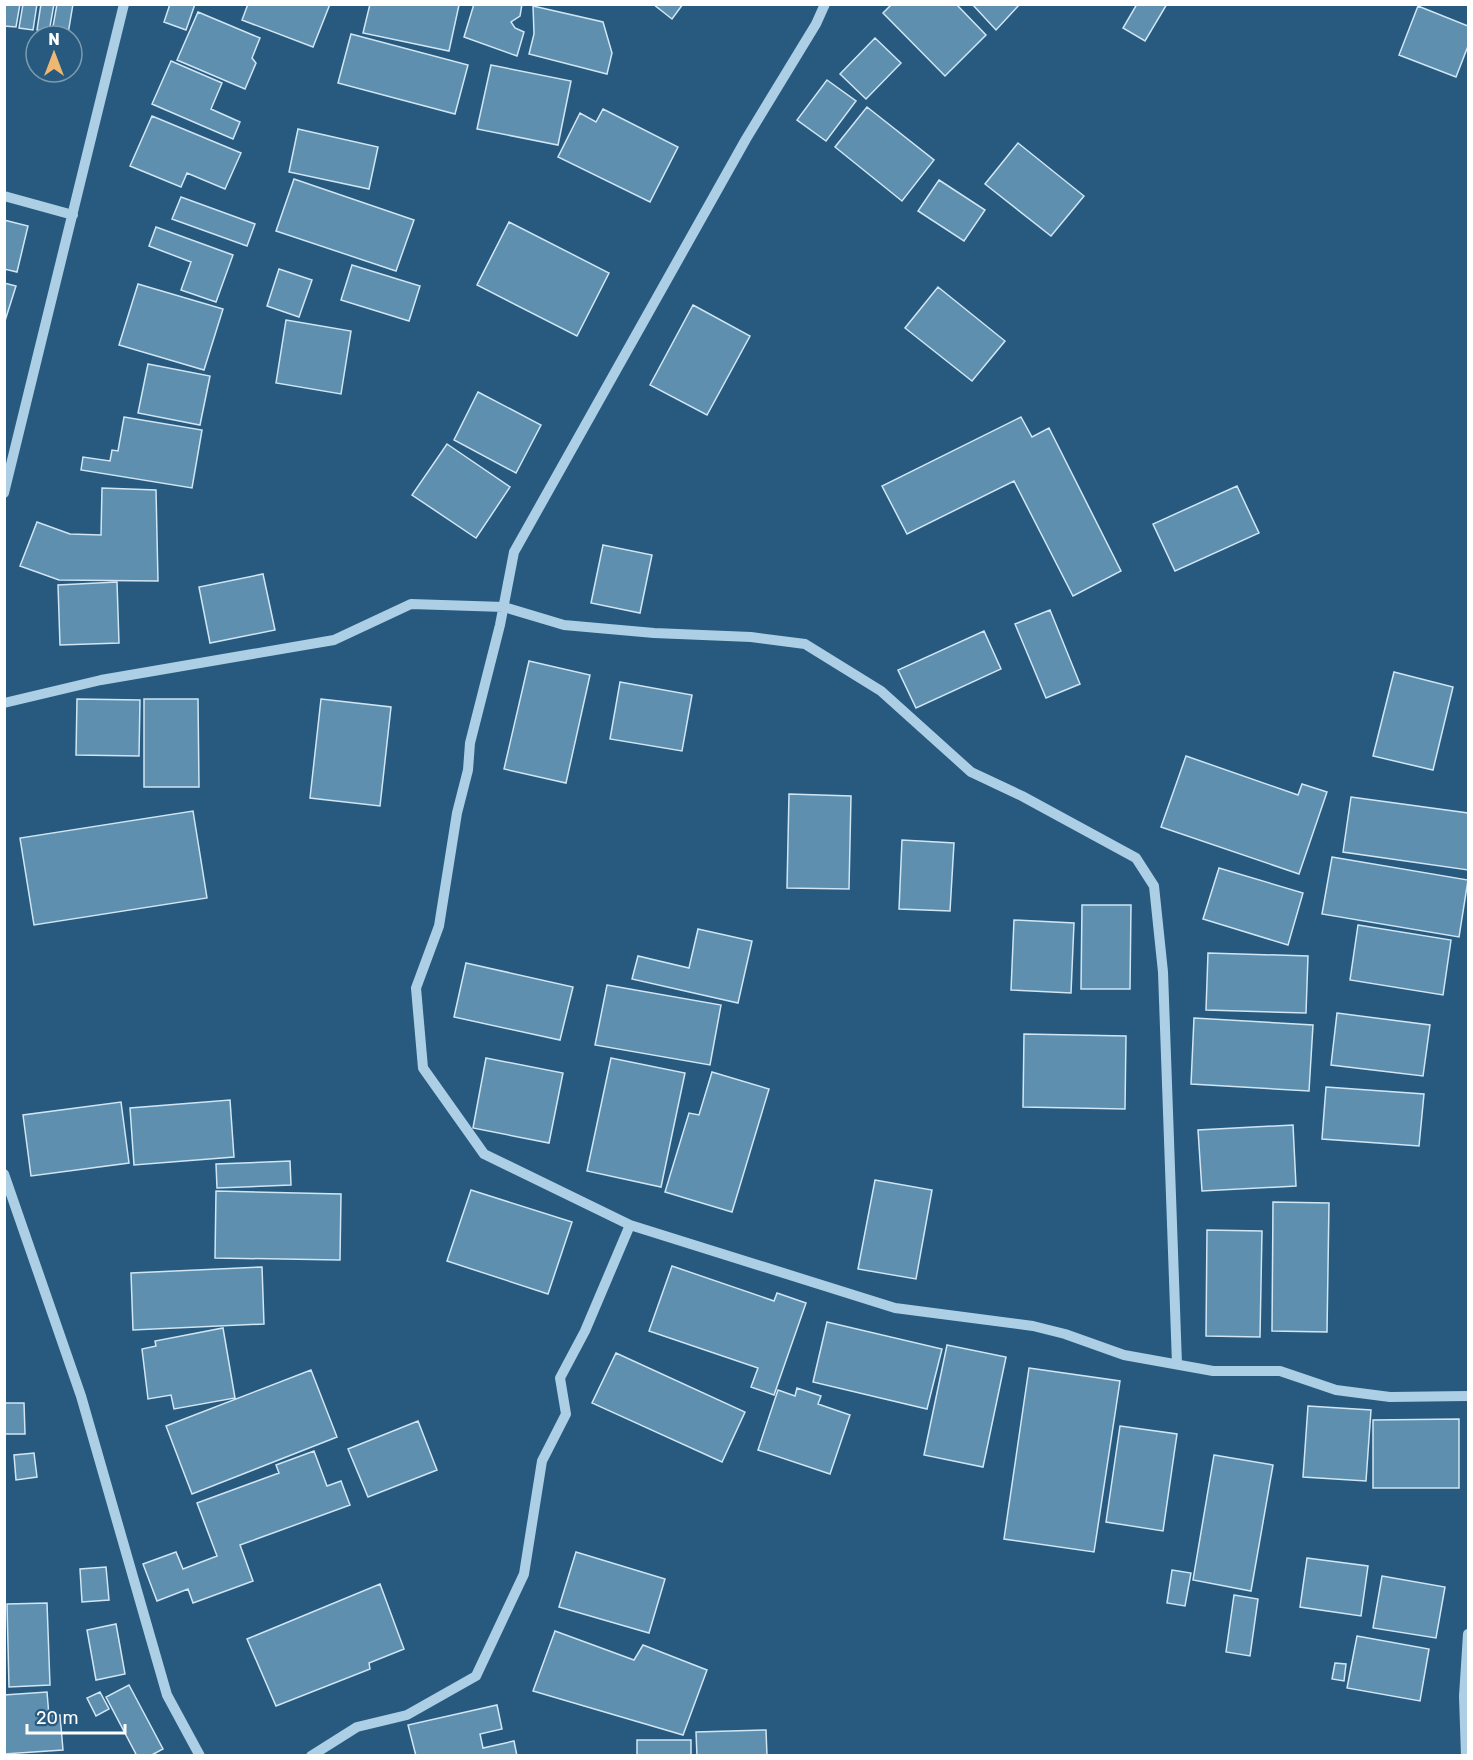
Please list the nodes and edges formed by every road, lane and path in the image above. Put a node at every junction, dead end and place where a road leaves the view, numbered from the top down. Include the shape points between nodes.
1 (124, 4) edge
2 (825, 4) edge
3 (4, 196) edge
4 (73, 215) junction
5 (4, 493) edge
6 (504, 607) junction
7 (4, 703) edge
8 (4, 1174) edge
9 (630, 1225) junction
10 (1177, 1364) junction
11 (1468, 1396) edge
12 (1468, 1634) edge
13 (200, 1755) edge
14 (311, 1755) edge
15 (1466, 1755) edge

1 - 4 street
2 - 6 street via 514,552
3 - 4 street
4 - 5 street
6 - 7 street via 411,604 334,640 101,680
6 - 9 street via 470,743 439,926 416,988 423,1068 484,1154
6 - 10 street via 564,625 806,644 881,691 971,772 1022,795 1136,858 1154,886 1163,972
8 - 13 street via 81,1396 167,1695
9 - 10 street via 895,1308 1033,1326 1124,1355
9 - 14 street via 585,1331 560,1378 566,1414 542,1461 524,1574 476,1676 407,1715 357,1727
10 - 11 street via 1213,1371 1280,1371 1336,1390 1390,1397
12 - 15 street

